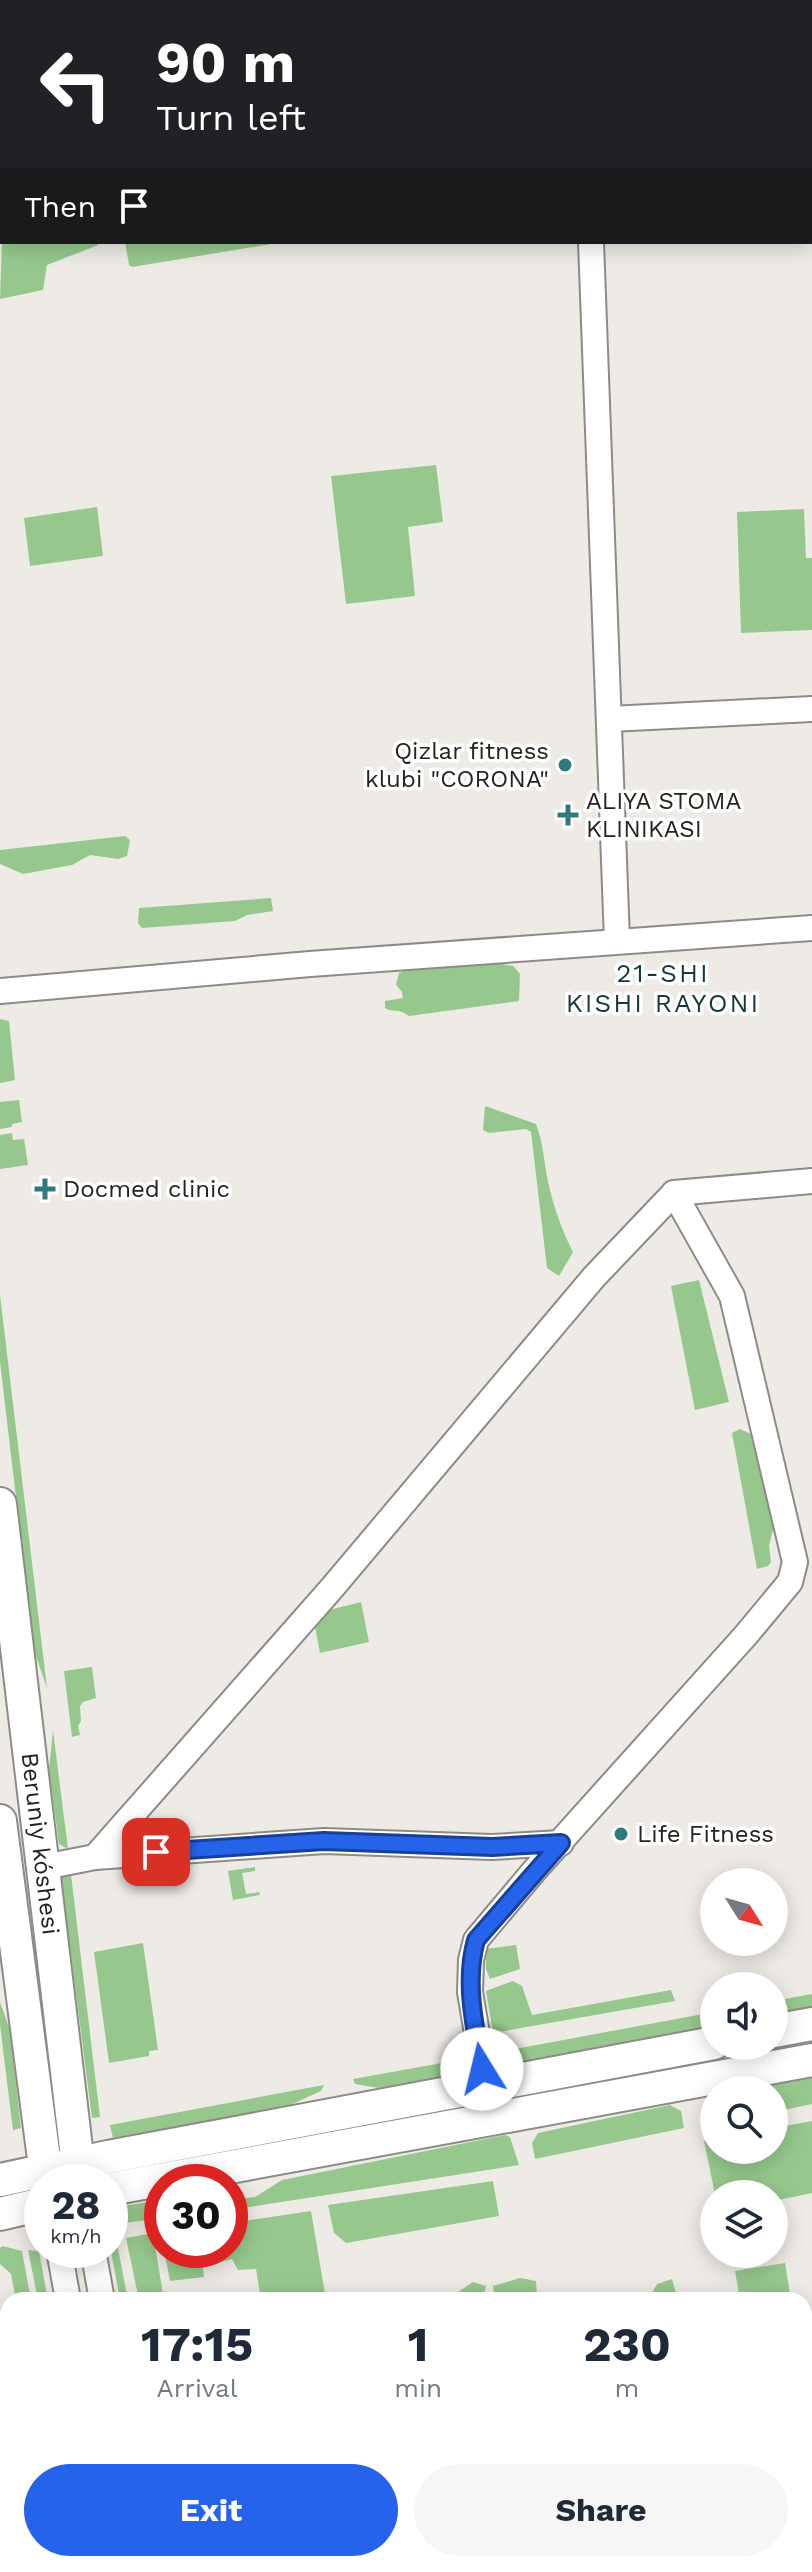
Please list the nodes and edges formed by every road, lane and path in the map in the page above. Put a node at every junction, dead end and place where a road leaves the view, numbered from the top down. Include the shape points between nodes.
1 (591, 244) edge
2 (812, 709) edge
3 (609, 719) junction
4 (812, 928) edge
5 (617, 941) junction
6 (0, 991) edge
7 (812, 1181) edge
8 (674, 1193) junction
9 (0, 1504) edge
10 (0, 1821) edge
11 (561, 1843) junction
12 (95, 1857) junction
13 (44, 1867) junction
14 (812, 2024) edge
15 (788, 2028) edge
16 (700, 2046) edge
17 (812, 2060) edge
18 (486, 2087) junction
19 (72, 2118) junction
20 (38, 2124) junction
21 (44, 2164) edge
22 (78, 2164) edge
23 (128, 2175) edge
24 (128, 2175) edge
25 (24, 2178) edge
26 (0, 2180) edge
27 (0, 2194) edge
28 (24, 2207) edge
29 (0, 2211) edge
30 (74, 2268) edge
31 (85, 2268) edge
32 (70, 2292) edge
33 (98, 2292) edge

1 - 3 street
2 - 3 street
3 - 5 street
4 - 5 street
5 - 6 street
7 - 8 street
8 - 11 street via 732,1296 795,1562 790,1582
8 - 12 street via 594,1277 332,1588
9 - 13 main road, Beruniy kóshesi
10 - 20 main road, Beruniy kóshesi
11 - 12 street via 492,1847 324,1841
11 - 18 street via 476,1940 470,1992
12 - 13 street
13 - 19 main road, Beruniy kóshesi
14 - 15 main road
16 - 18 main road
17 - 24 main road
18 - 23 main road
19 - 20 main road via 59,2128
19 - 22 main road, Beruniy kóshesi
20 - 21 main road, Beruniy kóshesi
25 - 26 main road
27 - 29 main road
28 - 29 main road
30 - 32 street
31 - 33 street

